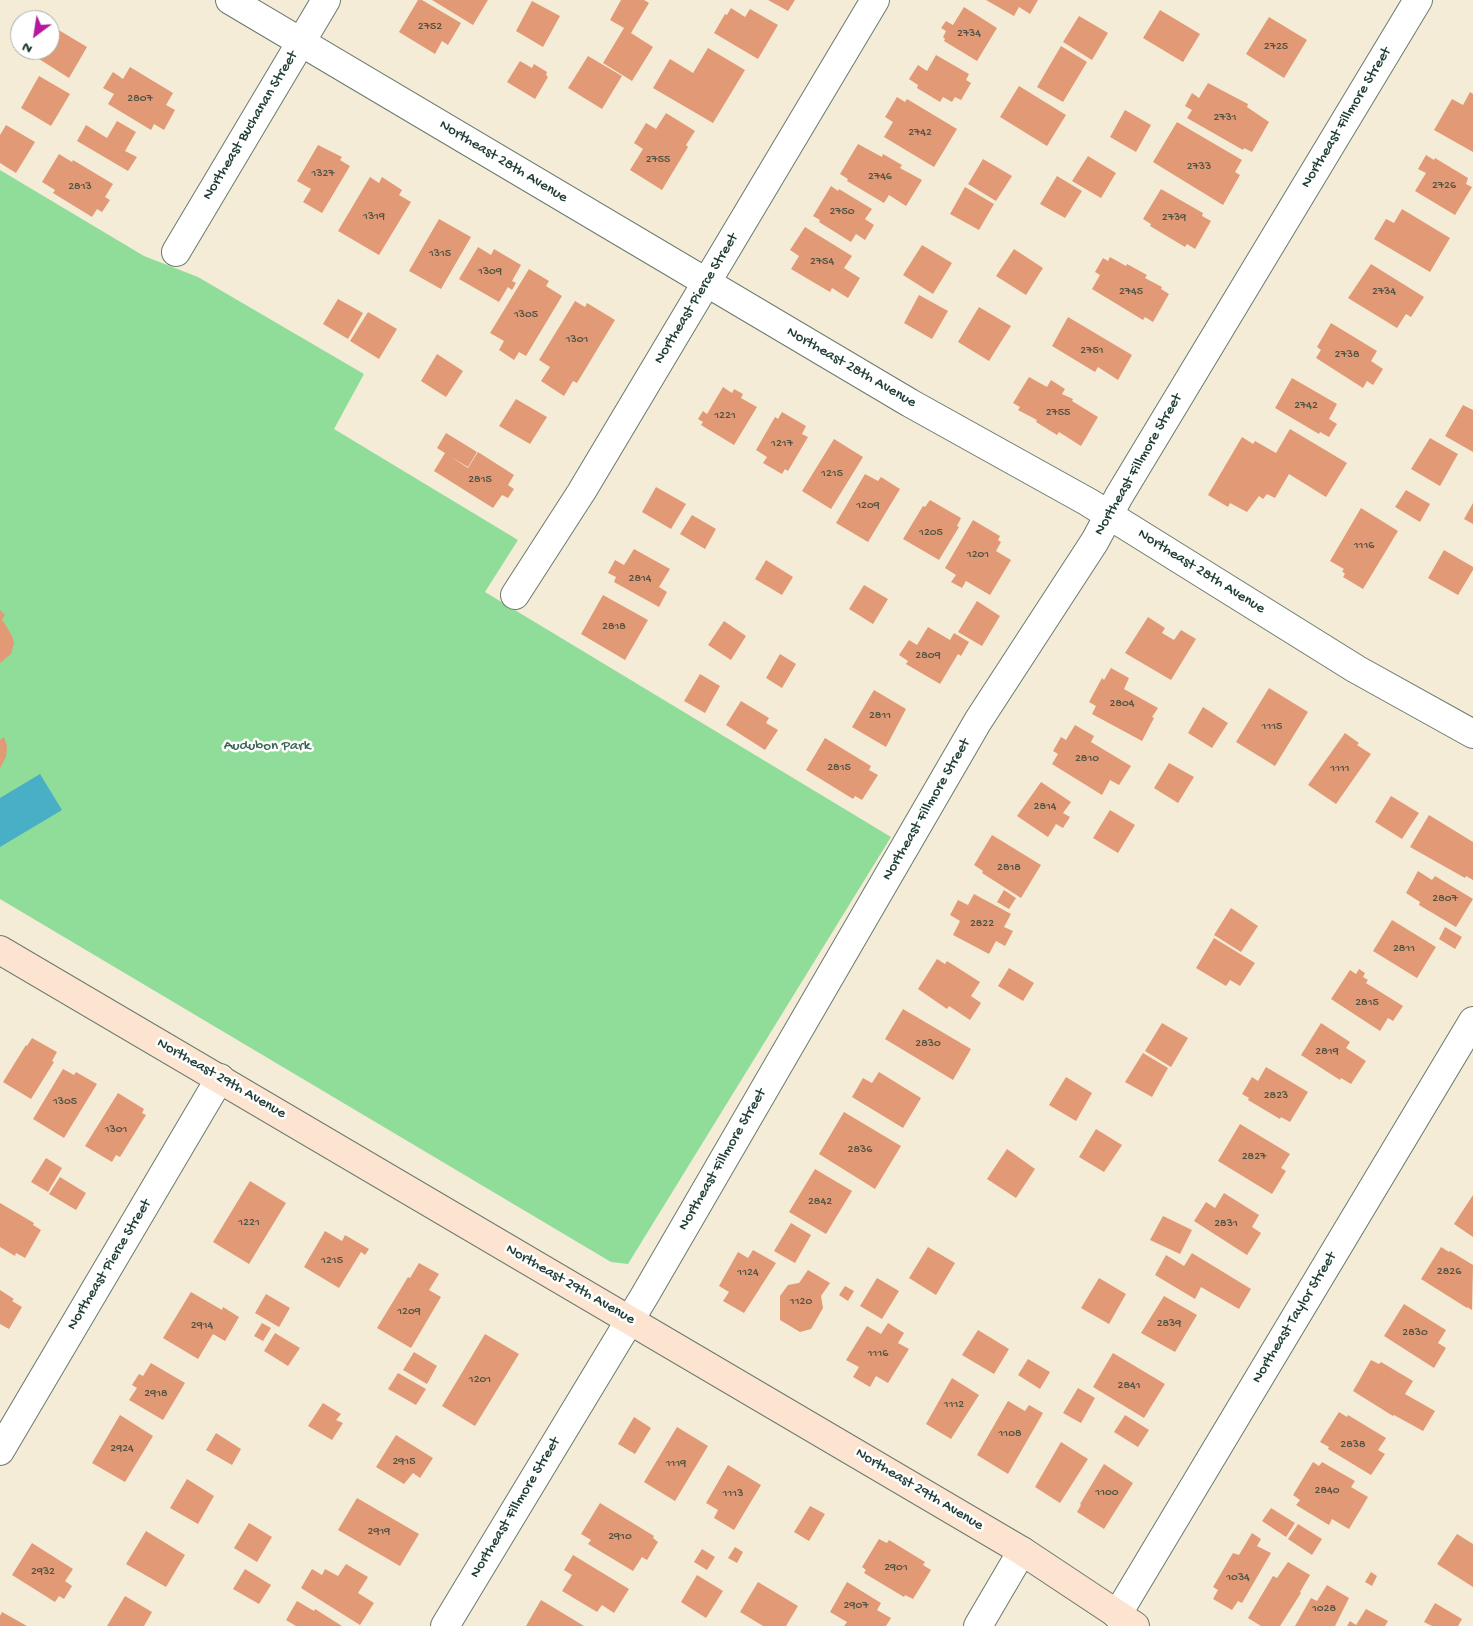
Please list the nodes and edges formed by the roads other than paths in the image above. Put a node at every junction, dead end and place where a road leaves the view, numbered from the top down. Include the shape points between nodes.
1 (230, 0) edge
2 (326, 0) edge
3 (874, 0) edge
4 (1418, 0) edge
5 (300, 42) junction
6 (176, 252) dead end
7 (707, 283) junction
8 (1110, 515) junction
9 (515, 595) dead end
10 (1473, 734) edge
11 (0, 950) edge
12 (1473, 1021) edge
13 (220, 1078) junction
14 (630, 1320) junction
15 (0, 1451) edge
16 (1022, 1551) junction
17 (1126, 1620) edge
18 (446, 1626) edge
19 (978, 1626) edge

1 - 5 street, Northeast 28th Avenue
2 - 5 street, Northeast Buchanan Street
3 - 7 street, Northeast Pierce Street
4 - 8 street, Northeast Fillmore Street
5 - 6 street, Northeast Buchanan Street
5 - 7 street, Northeast 28th Avenue
7 - 8 street, Northeast 28th Avenue via 910,403
7 - 9 street, Northeast Pierce Street via 582,491
8 - 10 street, Northeast 28th Avenue via 1356,669
8 - 14 street, Northeast Fillmore Street via 978,721
11 - 13 street, Northeast 29th Avenue
12 - 17 street, Northeast Taylor Street
13 - 14 street, Northeast 29th Avenue
13 - 15 street, Northeast Pierce Street
14 - 16 street, Northeast 29th Avenue
14 - 18 street, Northeast Fillmore Street
16 - 17 street, Northeast 29th Avenue
16 - 19 street

